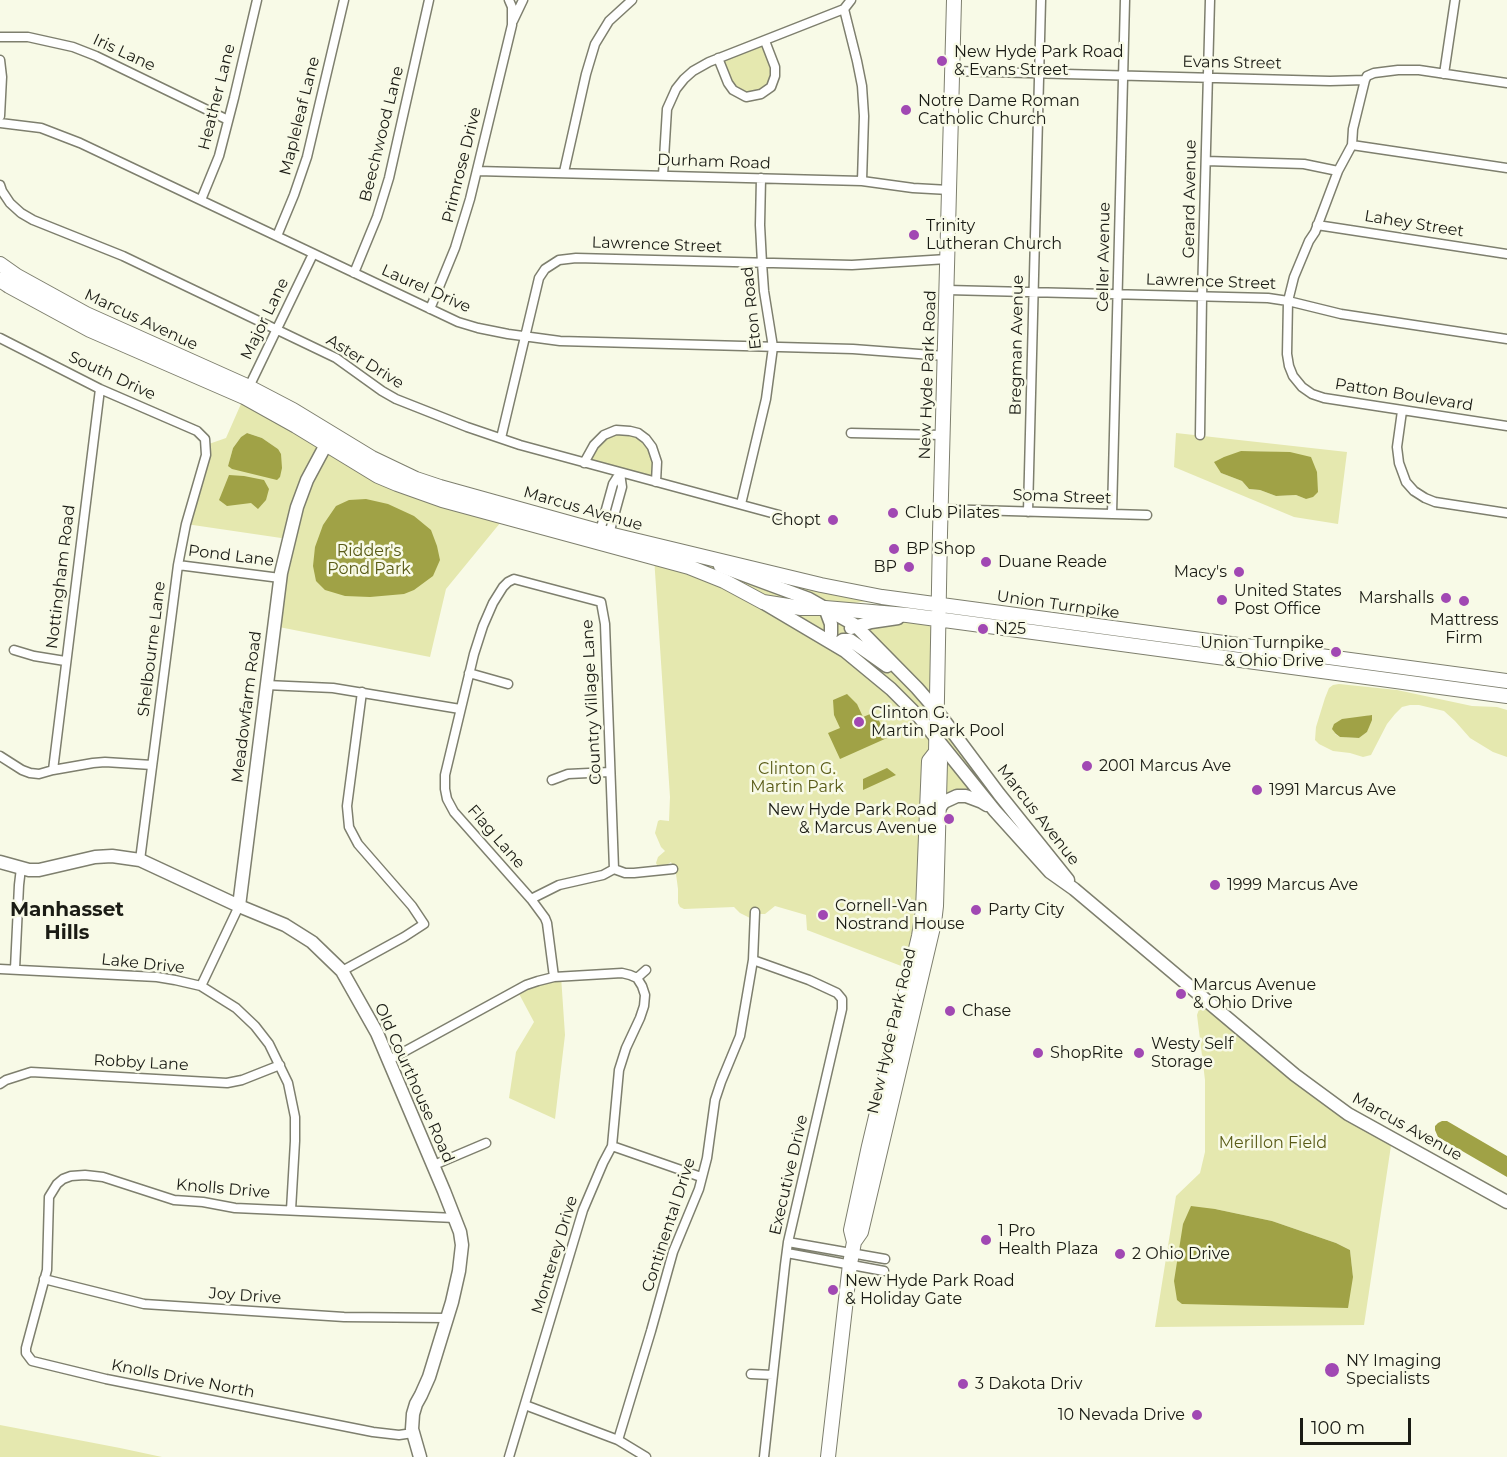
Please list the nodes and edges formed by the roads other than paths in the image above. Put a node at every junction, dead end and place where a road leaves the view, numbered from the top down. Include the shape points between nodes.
1 (257, 0) edge
2 (344, 0) edge
3 (429, 0) edge
4 (509, 0) edge
5 (523, 0) edge
6 (632, 0) edge
7 (851, 0) edge
8 (954, 0) edge
9 (1041, 0) edge
10 (1125, 0) edge
11 (1210, 0) edge
12 (1455, 0) edge
13 (844, 9) junction
14 (512, 25) junction
15 (0, 37) edge
16 (765, 41) junction
17 (718, 58) junction
18 (0, 60) edge
19 (952, 71) junction
20 (1039, 73) junction
21 (1444, 74) junction
22 (1124, 75) junction
23 (1208, 77) junction
24 (1365, 80) junction
25 (1507, 83) edge
26 (0, 116) edge
27 (228, 120) junction
28 (0, 123) edge
29 (1352, 145) junction
30 (1206, 161) junction
31 (1507, 168) edge
32 (477, 171) junction
33 (1338, 171) junction
34 (564, 172) junction
35 (663, 176) junction
36 (761, 178) junction
37 (862, 181) junction
38 (0, 185) edge
39 (949, 190) junction
40 (201, 200) junction
41 (1317, 225) junction
42 (277, 236) junction
43 (313, 254) junction
44 (1507, 254) edge
45 (947, 259) junction
46 (762, 263) junction
47 (0, 264) edge
48 (354, 273) junction
49 (0, 280) edge
50 (947, 290) junction
51 (1034, 292) junction
52 (1118, 294) junction
53 (1202, 297) junction
54 (1288, 300) junction
55 (430, 309) junction
56 (276, 329) junction
57 (525, 337) junction
58 (0, 338) edge
59 (1507, 339) edge
60 (773, 347) junction
61 (945, 356) junction
62 (100, 389) junction
63 (246, 392) junction
64 (1402, 411) junction
65 (1507, 426) edge
66 (851, 433) dead end
67 (942, 435) junction
68 (1200, 435) dead end
69 (501, 438) junction
70 (329, 439) junction
71 (206, 445) joint
72 (584, 463) junction
73 (620, 473) junction
74 (656, 482) junction
75 (741, 504) junction
76 (940, 509) junction
77 (1028, 512) junction
78 (1507, 513) edge
79 (779, 514) dead end
80 (1112, 514) junction
81 (1147, 515) dead end
82 (604, 536) junction
83 (178, 565) junction
84 (280, 578) junction
85 (860, 593) junction
86 (763, 602) junction
87 (825, 608) junction
88 (939, 612) junction
89 (919, 616) junction
90 (855, 625) junction
91 (833, 643) junction
92 (14, 650) dead end
93 (66, 661) junction
94 (1316, 663) junction
95 (469, 673) junction
96 (1507, 681) edge
97 (508, 684) dead end
98 (266, 685) junction
99 (917, 688) junction
100 (362, 692) junction
101 (1507, 696) edge
102 (460, 708) junction
103 (937, 711) junction
104 (936, 746) junction
105 (0, 756) edge
106 (973, 759) junction
107 (152, 765) junction
108 (52, 770) junction
109 (610, 772) junction
110 (552, 780) dead end
111 (938, 810) junction
112 (995, 811) junction
113 (140, 860) junction
114 (0, 862) edge
115 (21, 868) junction
116 (614, 869) junction
117 (673, 869) dead end
118 (1074, 889) junction
119 (531, 899) junction
120 (239, 906) junction
121 (755, 912) dead end
122 (753, 960) junction
123 (0, 969) edge
124 (15, 969) junction
125 (646, 970) dead end
126 (342, 971) junction
127 (554, 977) junction
128 (637, 978) junction
129 (201, 986) junction
130 (389, 1060) junction
131 (280, 1065) junction
132 (0, 1084) edge
133 (486, 1143) dead end
134 (612, 1146) junction
135 (434, 1165) junction
136 (701, 1177) junction
137 (1507, 1202) edge
138 (291, 1210) junction
139 (455, 1218) junction
140 (789, 1242) junction
141 (787, 1253) junction
142 (852, 1253) junction
143 (885, 1259) dead end
144 (884, 1271) dead end
145 (44, 1279) junction
146 (447, 1318) junction
147 (751, 1374) dead end
148 (773, 1376) junction
149 (525, 1405) junction
150 (413, 1433) junction
151 (618, 1440) junction
152 (420, 1457) edge
153 (509, 1457) edge
154 (646, 1457) edge
155 (764, 1457) edge
156 (828, 1457) edge

1 - 27 street, Heather Lane
2 - 42 street, Mapleleaf Lane via 307,158
3 - 48 street, Beechwood Lane via 389,178
4 - 14 street, Primrose Drive
5 - 14 street, Primrose Drive
6 - 34 street via 609,21 595,44
7 - 13 street
8 - 19 main road, New Hyde Park Road
9 - 20 street, Bregman Avenue
10 - 22 street, Celler Avenue
11 - 23 street, Gerard Avenue
12 - 21 street
13 - 16 street
13 - 37 street via 862,86
14 - 32 street, Primrose Drive
15 - 27 street, Iris Lane via 28,37 73,47
16 - 17 street
16 - 17 street via 775,76 771,87 761,94 746,97 733,90
17 - 35 street via 693,71 669,102
18 - 26 street
19 - 20 street, Evans Street
19 - 39 main road, New Hyde Park Road
20 - 22 street, Evans Street
20 - 51 street, Bregman Avenue
21 - 24 street, Evans Street via 1398,70 1374,73
21 - 25 street, Evans Street
22 - 23 street, Evans Street
22 - 52 street, Celler Avenue
23 - 24 street, Evans Street
23 - 30 street, Gerard Avenue
24 - 29 street, Patton Boulevard
27 - 40 street, Heather Lane
28 - 40 street, Laurel Drive via 59,134
29 - 31 street
29 - 33 street, Patton Boulevard
30 - 33 street via 1304,164
30 - 53 street, Gerard Avenue
32 - 34 street, Durham Road
32 - 55 street, Primrose Drive via 455,248
33 - 41 street, Patton Boulevard
34 - 35 street, Durham Road
35 - 36 street, Durham Road
36 - 37 street, Durham Road
36 - 46 street, Eton Road
37 - 39 street, Durham Road
38 - 56 street, Aster Drive via 10,203 33,220 123,256
39 - 45 main road, New Hyde Park Road
40 - 42 street, Laurel Drive
41 - 44 street, Lahey Street
41 - 54 street, Patton Boulevard
42 - 43 street, Laurel Drive
43 - 48 street, Laurel Drive
43 - 56 street, Major Lane
45 - 46 street, Lawrence Street via 852,265
45 - 50 main road, New Hyde Park Road
46 - 57 street, Lawrence Street via 558,260 539,278
46 - 60 street, Eton Road
47 - 63 main road, Marcus Avenue via 86,314
48 - 55 street, Laurel Drive
49 - 63 main road, Marcus Avenue via 90,330
50 - 51 street, Lawrence Street
50 - 61 main road, New Hyde Park Road
51 - 52 street, Lawrence Street
51 - 77 street, Bregman Avenue
52 - 53 street, Lawrence Street
52 - 80 street, Celler Avenue
53 - 54 street, Lawrence Street
53 - 68 street, Gerard Avenue
54 - 59 street, Lawrence Street via 1341,314
54 - 64 street, Patton Boulevard via 1287,354 1292,373 1302,387 1324,398
55 - 57 street, Laurel Drive via 478,328
56 - 63 street, Major Lane
56 - 69 street, Aster Drive via 336,358 396,399
57 - 60 street, Laurel Drive via 588,343
57 - 69 street, Lawrence Street
58 - 62 street, South Drive
60 - 61 street, Laurel Drive
60 - 75 street, Eton Road via 766,399
61 - 67 main road, New Hyde Park Road
62 - 71 street, South Drive via 197,431
62 - 93 street, Nottingham Road
63 - 70 main road, Marcus Avenue via 293,410
64 - 65 street, Patton Boulevard
64 - 78 street via 1399,463 1414,491 1441,503
66 - 67 street
67 - 76 main road, New Hyde Park Road
69 - 72 street, Aster Drive
70 - 82 main road, Marcus Avenue via 378,476 417,492
70 - 84 main road, Meadowfarm Road via 297,507
71 - 83 street, Shelbourne Lane
72 - 73 street, Aster Drive
72 - 74 street via 604,435 630,430 652,447 657,462
73 - 74 street, Aster Drive
73 - 82 street via 622,487
74 - 75 street, Aster Drive
75 - 79 street, Aster Drive
76 - 77 street, Soma Street
76 - 88 main road, New Hyde Park Road
77 - 80 street, Soma Street
80 - 81 street, Soma Street
82 - 85 main road, Union Turnpike
82 - 86 main road, Marcus Avenue via 724,581
82 - 87 main road, Marcus Avenue via 720,566
83 - 84 street, Pond Lane
83 - 107 street, Shelbourne Lane
84 - 98 main road, Meadowfarm Road
85 - 87 main road via 854,601
85 - 88 main road, Union Turnpike
86 - 87 main road, Union Turnpike
86 - 91 main road, Marcus Avenue
87 - 89 main road, Union Turnpike
87 - 90 main road, Marcus Avenue
87 - 91 main road
88 - 89 main road, Union Turnpike
88 - 94 main road, Union Turnpike
88 - 103 main road, New Hyde Park Road
89 - 90 main road
90 - 91 main road
90 - 99 main road, Marcus Avenue
91 - 99 main road via 853,641
91 - 104 main road, Marcus Avenue via 891,689 920,718
92 - 93 street
93 - 108 street, Nottingham Road
94 - 96 main road, Union Turnpike
94 - 101 main road, Union Turnpike
95 - 97 street
95 - 102 street, Country Village Lane
95 - 109 street, Country Village Lane via 483,626 502,586 508,582 519,579 600,602 605,624
98 - 100 street
98 - 120 main road, Meadowfarm Road
99 - 103 main road, Marcus Avenue
100 - 102 street
100 - 126 street via 346,806 349,827 358,844 424,924
102 - 119 street, Flag Lane via 445,775 447,799 454,812
103 - 104 main road, New Hyde Park Road
103 - 106 main road, Marcus Avenue
104 - 106 main road via 954,745
104 - 111 main road, New Hyde Park Road via 940,762
104 - 112 main road, Marcus Avenue
104 - 142 main road, New Hyde Park Road via 929,761 919,936 851,1230
105 - 108 street via 30,773
106 - 118 main road, Marcus Avenue
107 - 108 street via 105,762
107 - 113 street, Shelbourne Lane
109 - 110 street via 568,774
109 - 116 street, Country Village Lane
111 - 112 main road via 944,802 966,796
111 - 142 main road, New Hyde Park Road via 934,923 861,1232
112 - 118 main road, Marcus Avenue via 1050,872
113 - 115 main road, Old Courthouse Road via 95,857 39,870
113 - 120 main road, Old Courthouse Road
114 - 115 main road, Old Courthouse Road
115 - 124 street
116 - 117 street via 625,873
116 - 119 street via 559,885
118 - 137 main road, Marcus Avenue via 1295,1075 1348,1114
119 - 127 street, Flag Lane via 547,923
120 - 126 main road, Old Courthouse Road via 305,936
120 - 129 street, Meadowfarm Road
121 - 122 street, Continental Drive
122 - 136 street, Continental Drive via 740,1036 715,1100
122 - 140 street, Executive Drive via 810,980 842,999
123 - 124 street, Lake Drive
124 - 129 street, Lake Drive via 157,977
125 - 128 street
126 - 130 main road, Old Courthouse Road
127 - 128 street via 622,973
127 - 130 street via 526,985
128 - 134 street, Monterey Drive via 645,995 644,1006 620,1070
129 - 131 street, Lake Drive via 236,1008 255,1026
130 - 135 main road, Old Courthouse Road
131 - 132 street, Robby Lane via 227,1083 31,1072
131 - 138 street, Lake Drive via 295,1117
133 - 135 street
134 - 136 street
134 - 149 street, Monterey Drive via 583,1210
135 - 139 main road, Old Courthouse Road
136 - 151 street, Continental Drive via 673,1252
138 - 139 street, Knolls Drive
138 - 145 street, Knolls Drive via 174,1200 103,1177 71,1176 57,1184 49,1197
139 - 146 main road, Old Courthouse Road via 462,1245
140 - 141 street, Executive Drive
140 - 142 street
141 - 142 street
141 - 148 street, Executive Drive
142 - 143 street
142 - 144 street
142 - 156 main road, New Hyde Park Road
145 - 146 street, Joy Drive via 144,1304 344,1317
145 - 150 street, Knolls Drive North via 26,1348 32,1361 373,1432
146 - 150 main road, Old Courthouse Road via 413,1414
147 - 148 street
148 - 155 street, Executive Drive
149 - 151 street
149 - 153 street, Monterey Drive
150 - 152 main road
151 - 154 street

